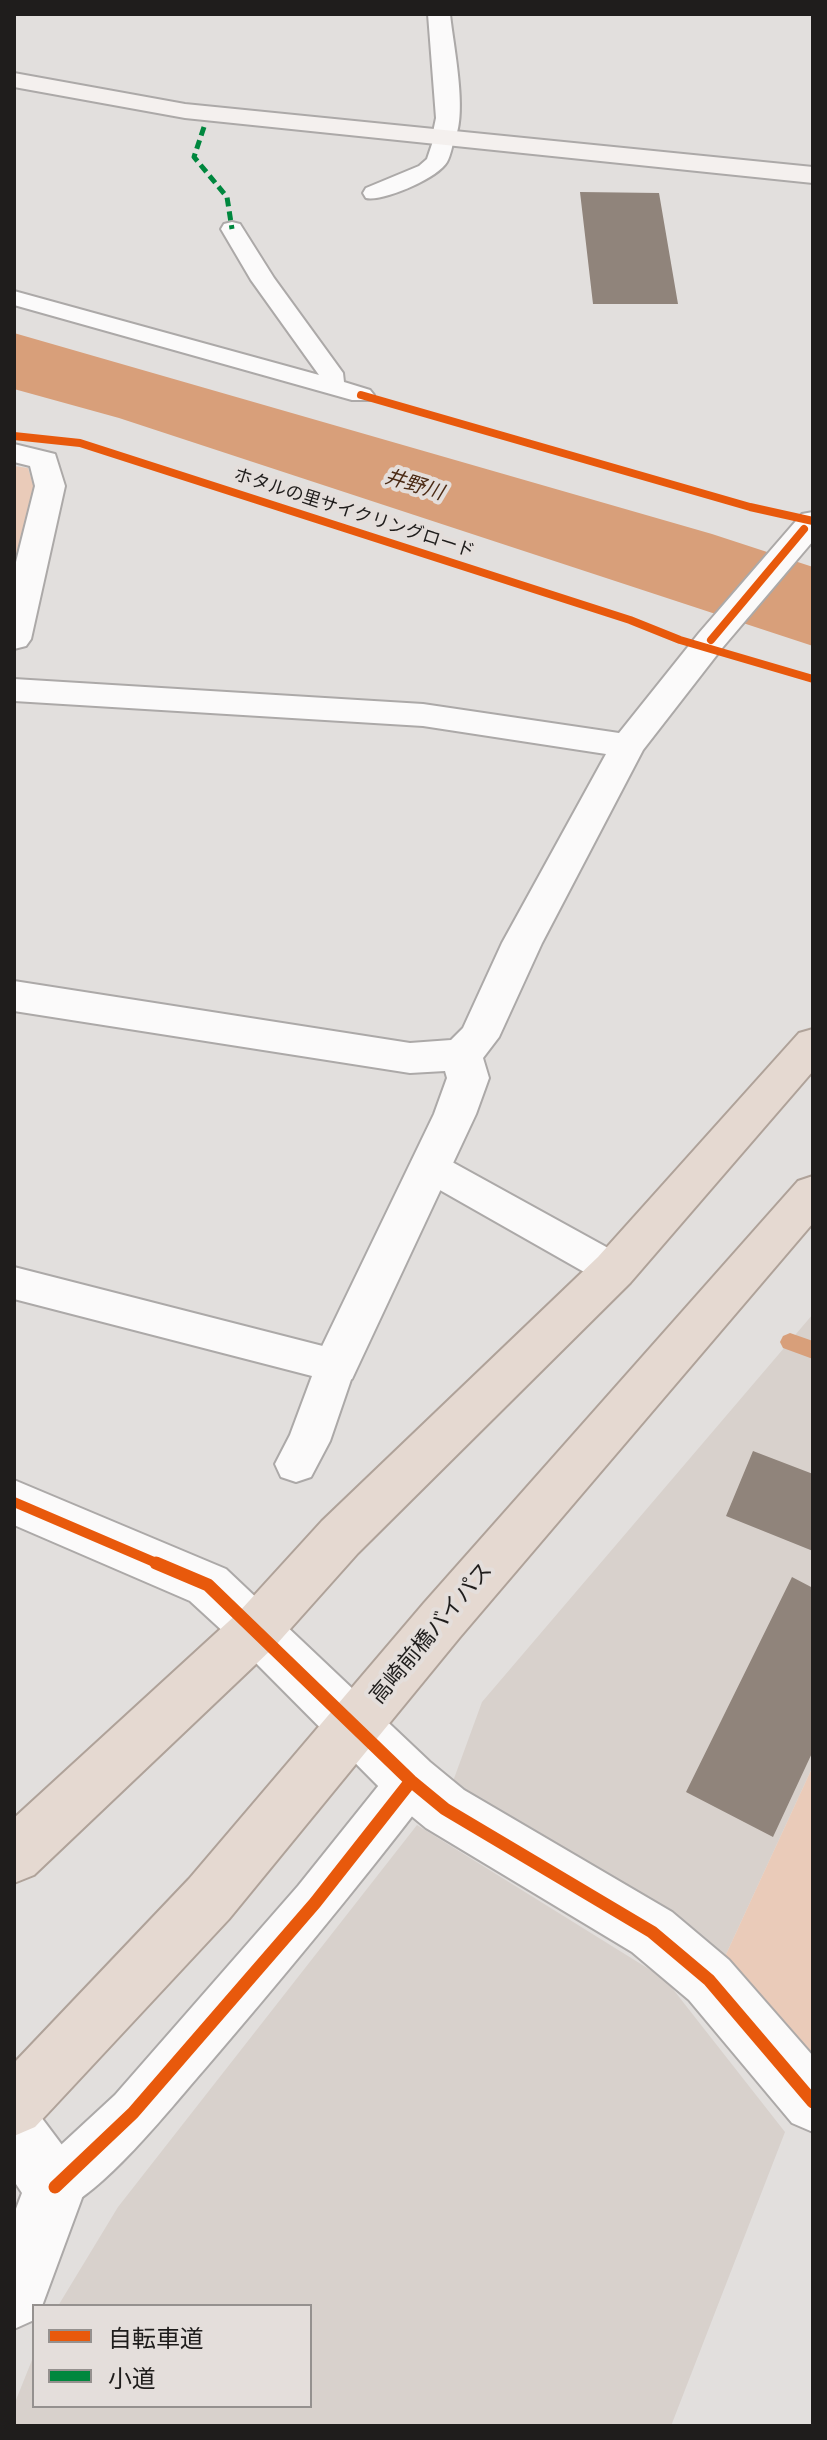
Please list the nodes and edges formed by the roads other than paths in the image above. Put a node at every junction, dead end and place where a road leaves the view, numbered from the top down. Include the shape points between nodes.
1 (439, 14) edge
2 (14, 80) edge
3 (444, 137) junction
4 (813, 175) edge
5 (374, 193) dead end
6 (232, 229) dead end
7 (14, 298) edge
8 (332, 387) junction
9 (361, 395) dead end
10 (14, 453) edge
11 (808, 525) edge
12 (14, 639) edge
13 (14, 690) edge
14 (628, 746) junction
15 (14, 996) edge
16 (813, 1044) edge
17 (462, 1054) junction
18 (430, 1167) junction
19 (813, 1193) edge
20 (614, 1270) junction
21 (14, 1283) edge
22 (336, 1365) junction
23 (296, 1464) dead end
24 (14, 1502) edge
25 (257, 1629) junction
26 (355, 1725) junction
27 (411, 1781) junction
28 (14, 1855) edge
29 (813, 2102) edge
30 (14, 2106) edge
31 (14, 2130) edge
32 (55, 2187) junction
33 (14, 2297) edge

1 - 3 street via 448,118
2 - 3 street via 185,111
3 - 4 street
3 - 5 lane via 437,161 427,171
6 - 8 lane via 331,373
7 - 8 lane
8 - 9 lane
10 - 12 street via 44,460 50,486
11 - 14 street
13 - 14 street via 423,715
14 - 17 street via 522,943 479,1037
15 - 17 street via 410,1058
16 - 20 highway
17 - 18 street via 468,1078
18 - 20 lane
18 - 22 street
19 - 26 highway, 高崎前橋バイパス
20 - 25 highway via 340,1537
21 - 22 lane
22 - 23 lane
24 - 25 street via 208,1585
25 - 26 street
25 - 28 highway
26 - 27 street
26 - 30 highway, 高崎前橋バイパス via 209,1899
27 - 29 street via 445,1809 652,1932 709,1980
27 - 32 lane via 315,1903 133,2113
31 - 32 street
32 - 33 street

